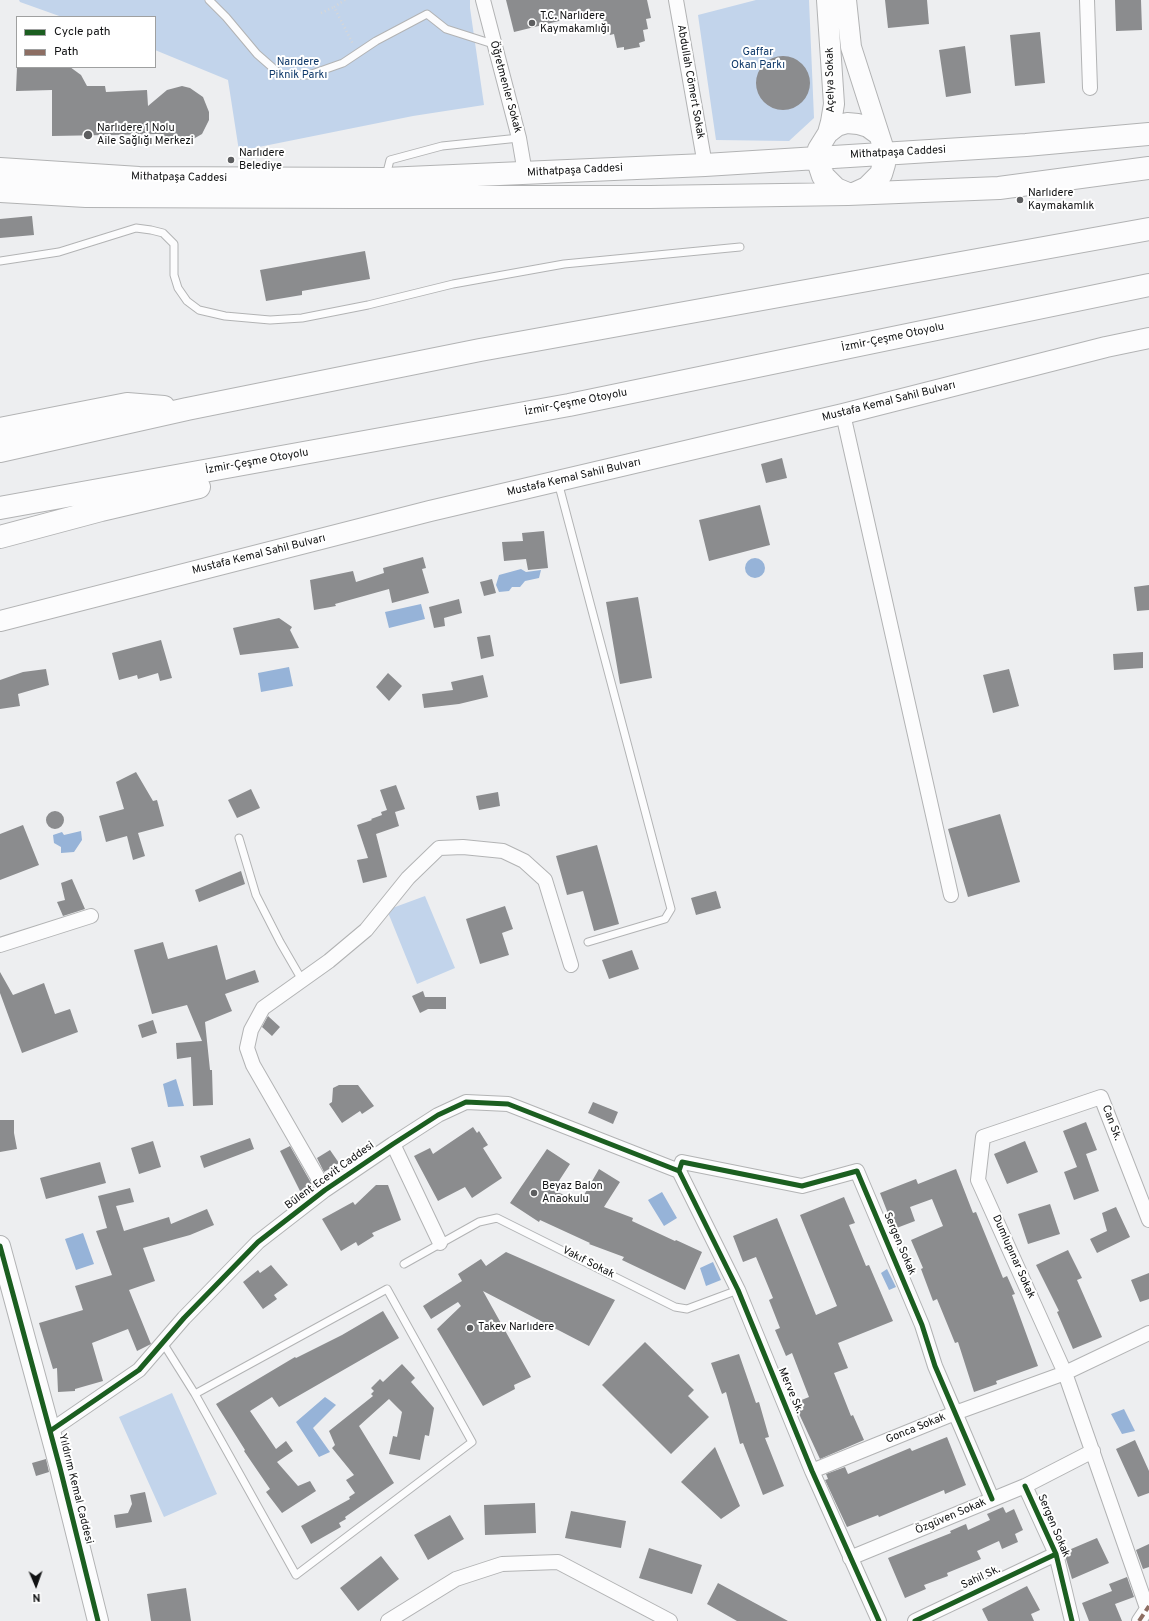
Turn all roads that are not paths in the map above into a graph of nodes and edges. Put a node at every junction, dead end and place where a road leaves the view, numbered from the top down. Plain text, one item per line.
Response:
1 (209, 0) edge
2 (483, 0) edge
3 (676, 0) edge
4 (827, 0) edge
5 (846, 0) edge
6 (1087, 0) edge
7 (493, 44) junction
8 (1090, 88) dead end
9 (828, 133) junction
10 (1149, 134) edge
11 (519, 138) junction
12 (882, 144) junction
13 (817, 158) junction
14 (704, 165) junction
15 (1149, 168) edge
16 (0, 169) edge
17 (525, 173) junction
18 (385, 179) junction
19 (0, 191) edge
20 (852, 193) junction
21 (1149, 229) edge
22 (740, 247) dead end
23 (0, 261) edge
24 (1149, 285) edge
25 (1149, 340) edge
26 (569, 405) junction
27 (188, 408) junction
28 (844, 414) junction
29 (0, 429) edge
30 (0, 451) edge
31 (558, 481) junction
32 (0, 508) edge
33 (0, 537) edge
34 (0, 621) edge
35 (239, 838) dead end
36 (951, 895) dead end
37 (91, 916) dead end
38 (588, 942) dead end
39 (0, 945) edge
40 (572, 964) dead end
41 (302, 980) junction
42 (983, 1138) joint
43 (392, 1144) junction
44 (679, 1171) junction
45 (325, 1190) junction
46 (1149, 1220) edge
47 (440, 1243) junction
48 (0, 1246) edge
49 (404, 1264) dead end
50 (738, 1290) junction
51 (1149, 1333) edge
52 (163, 1343) junction
53 (1065, 1372) junction
54 (195, 1394) junction
55 (955, 1413) junction
56 (50, 1431) junction
57 (1093, 1452) junction
58 (812, 1471) junction
59 (1025, 1486) junction
60 (992, 1500) junction
61 (1056, 1554) junction
62 (850, 1558) junction
63 (1148, 1607) edge
64 (98, 1621) edge
65 (388, 1621) edge
66 (670, 1621) edge
67 (878, 1621) edge
68 (915, 1621) edge
69 (1072, 1621) edge
70 (1139, 1621) edge

1 - 7 lane
2 - 7 street, Öğretmenler Sokak
3 - 14 street, Abdullah Cömert Sokak
4 - 9 main road, Açelya Sokak
5 - 12 main road, Açelya Sokak
6 - 8 street
7 - 11 street, Öğretmenler Sokak
9 - 12 main road
9 - 13 main road, Açelya Sokak
10 - 12 main road, Mithatpaşa Caddesi
11 - 17 street, Öğretmenler Sokak
11 - 18 lane
12 - 13 main road, Mithatpaşa Caddesi
12 - 20 main road
13 - 14 main road, Mithatpaşa Caddesi
13 - 20 main road
14 - 17 main road, Mithatpaşa Caddesi
15 - 20 main road, Mithatpaşa Caddesi
16 - 18 main road, Mithatpaşa Caddesi
17 - 18 main road, Mithatpaşa Caddesi
19 - 20 main road, Mithatpaşa Caddesi
21 - 27 main road
22 - 23 lane
24 - 26 main road, İzmir-Çeşme Otoyolu
25 - 28 main road, Mustafa Kemal Sahil Bulvarı
26 - 32 main road, İzmir-Çeşme Otoyolu
26 - 33 main road
27 - 29 main road
27 - 30 main road
28 - 31 main road, Mustafa Kemal Sahil Bulvarı
28 - 36 street
31 - 34 main road, Mustafa Kemal Sahil Bulvarı
31 - 38 lane
35 - 41 lane
37 - 39 street
40 - 41 street
41 - 45 street
42 - 46 street, Can Sk.
42 - 53 street, Dumlupınar Sokak
43 - 44 street, Bülent Ecevit Caddesi
43 - 45 street, Bülent Ecevit Caddesi
43 - 47 street
44 - 50 street, Merve Sk.
44 - 55 street, Sergen Sokak
45 - 52 street, Bülent Ecevit Caddesi
47 - 49 lane, Vakıf Sokak
47 - 50 lane, Vakıf Sokak
48 - 56 main road, Yıldırım Kemal Caddesi
50 - 58 street, Merve Sk.
51 - 53 street, Gonca Sokak
52 - 54 lane
52 - 56 street, Bülent Ecevit Caddesi
53 - 55 street, Gonca Sokak
53 - 57 street, Dumlupınar Sokak
54 - 54 lane
55 - 58 street, Gonca Sokak
55 - 60 street, Sergen Sokak
56 - 64 main road, Yıldırım Kemal Caddesi
57 - 59 street, Özgüven Sokak
57 - 63 street, Dumlupınar Sokak
58 - 62 street, Merve Sk.
59 - 60 street, Özgüven Sokak
59 - 61 street, Sergen Sokak
60 - 62 street, Özgüven Sokak
61 - 68 street, Sahil Sk.
61 - 69 street, Sergen Sokak
62 - 67 street, Merve Sk.
63 - 70 street
65 - 66 street

